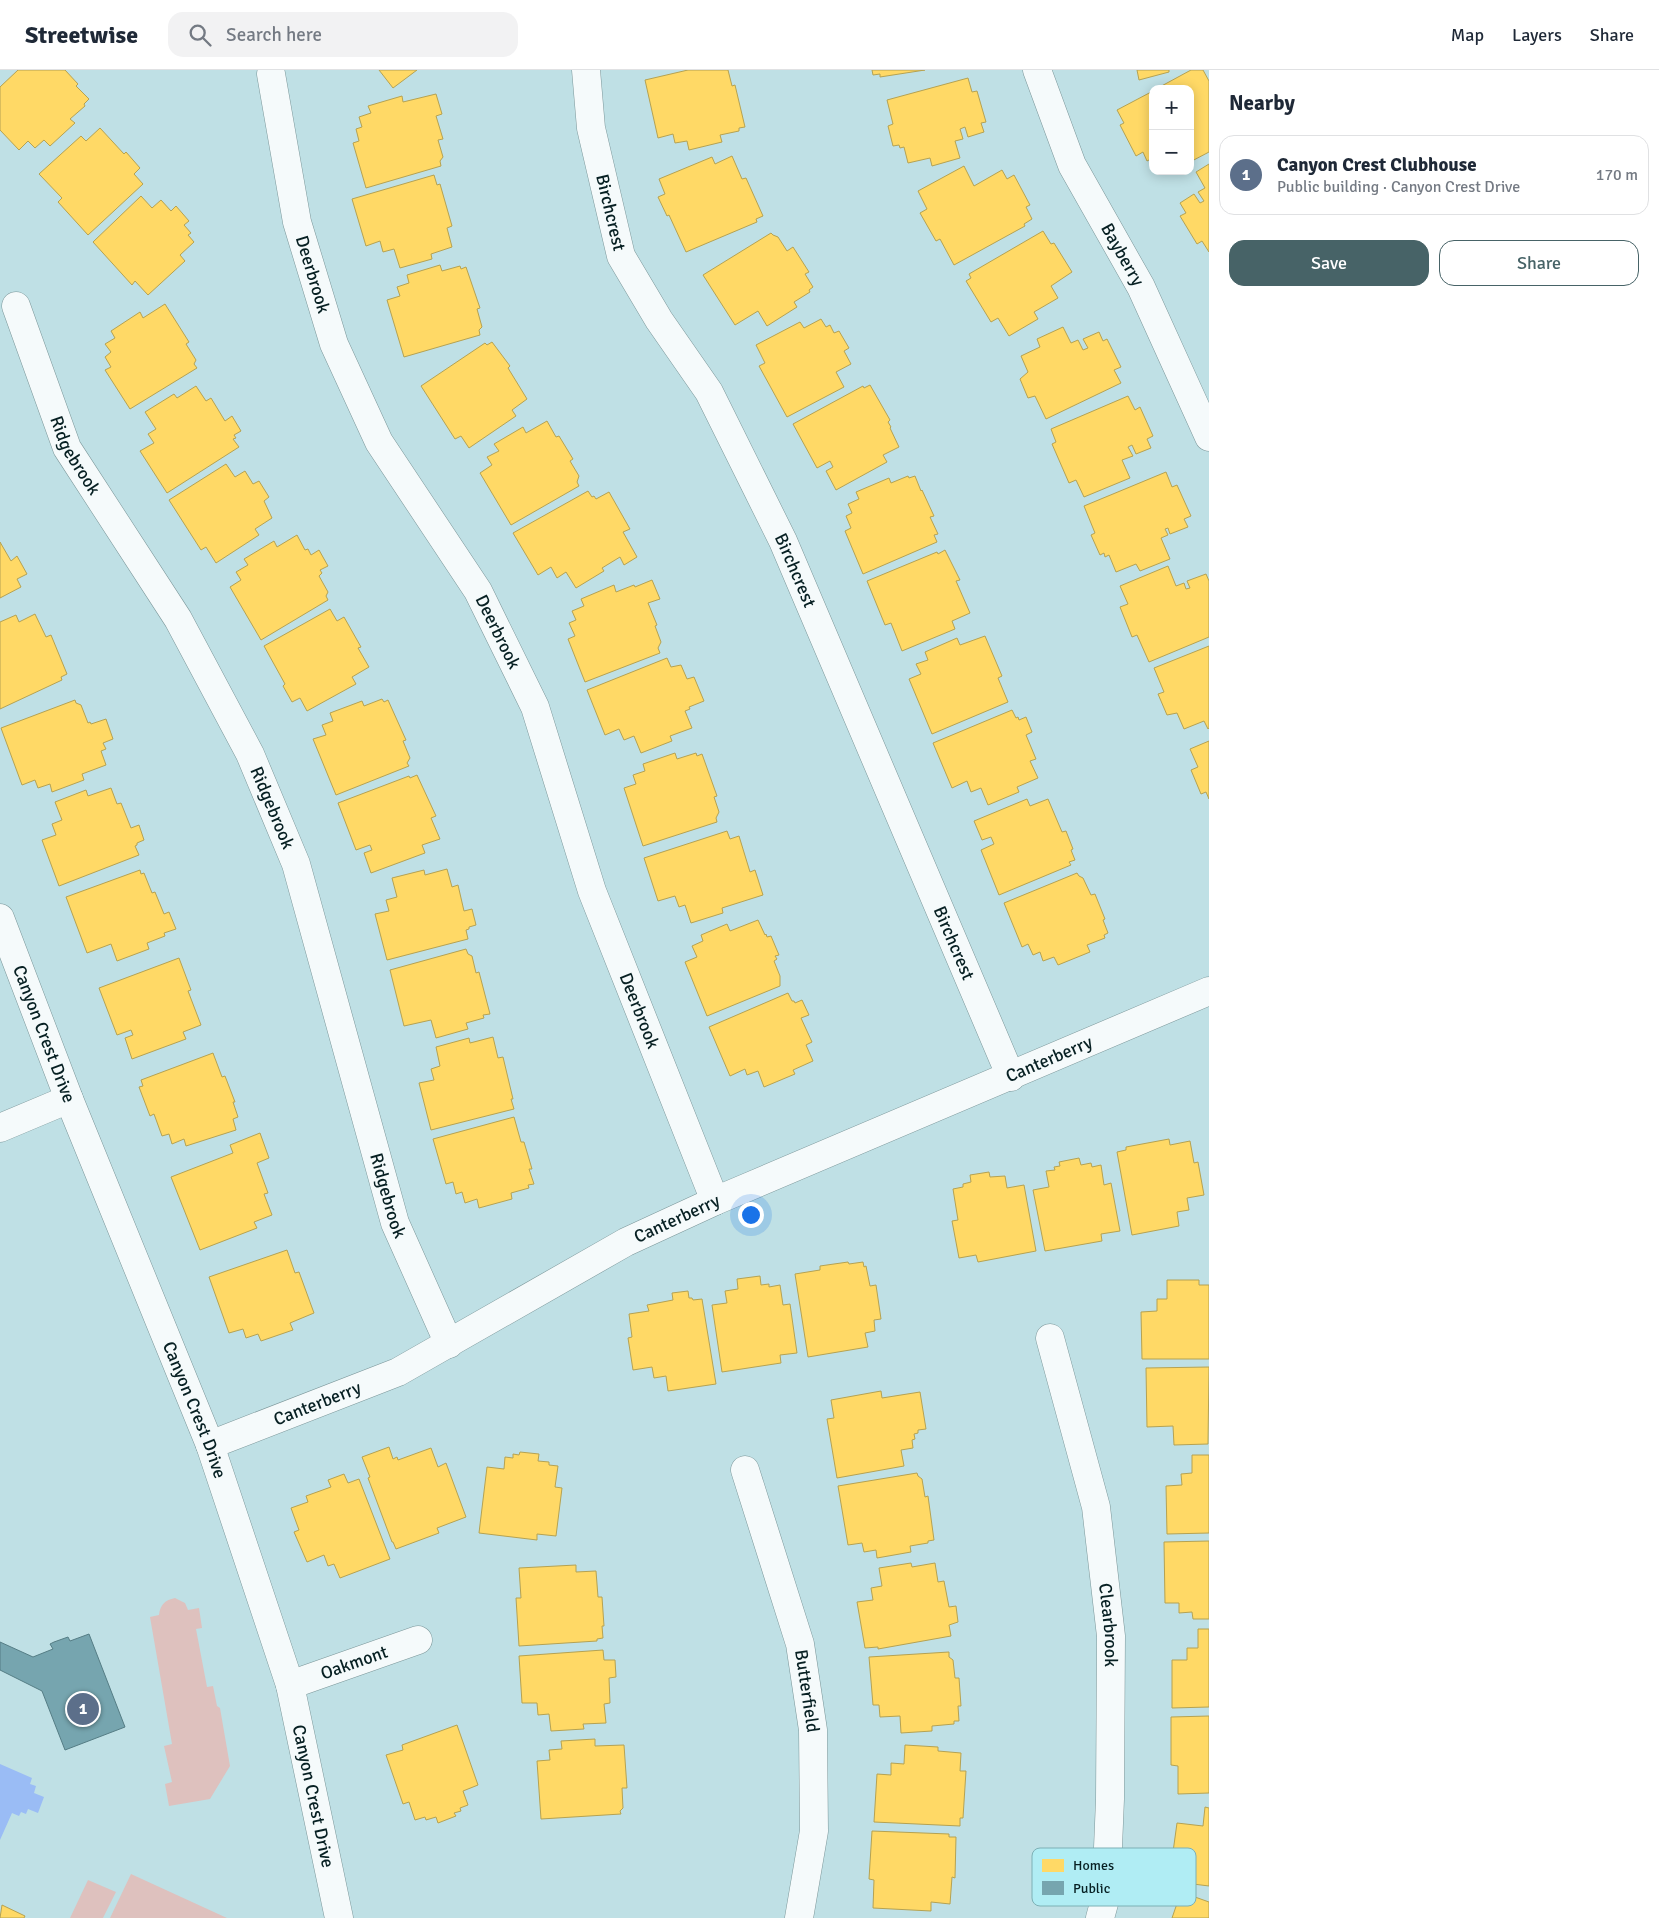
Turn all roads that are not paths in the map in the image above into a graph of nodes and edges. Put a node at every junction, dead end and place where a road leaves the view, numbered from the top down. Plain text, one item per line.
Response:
1 (586, 70) edge
2 (1037, 70) edge
3 (271, 74) dead end
4 (16, 306) dead end
5 (1209, 437) edge
6 (0, 918) edge
7 (1209, 991) edge
8 (1011, 1077) junction
9 (69, 1099) junction
10 (0, 1128) edge
11 (715, 1201) junction
12 (1050, 1338) dead end
13 (449, 1344) junction
14 (210, 1445) junction
15 (745, 1470) dead end
16 (418, 1640) dead end
17 (290, 1685) junction
18 (1108, 1848) edge
19 (339, 1918) edge
20 (799, 1918) edge

1 - 8 street, Birchcrest
2 - 5 street, Bayberry
3 - 11 street, Deerbrook
4 - 13 street, Ridgebrook
6 - 9 street, Canyon Crest Drive
7 - 8 street, Canterberry
8 - 11 street, Canterberry
9 - 10 street
9 - 14 street, Canyon Crest Drive
11 - 13 street, Canterberry
12 - 18 street, Clearbrook
13 - 14 street, Canterberry
14 - 17 street, Canyon Crest Drive
15 - 20 street, Butterfield
16 - 17 street, Oakmont
17 - 19 street, Canyon Crest Drive

